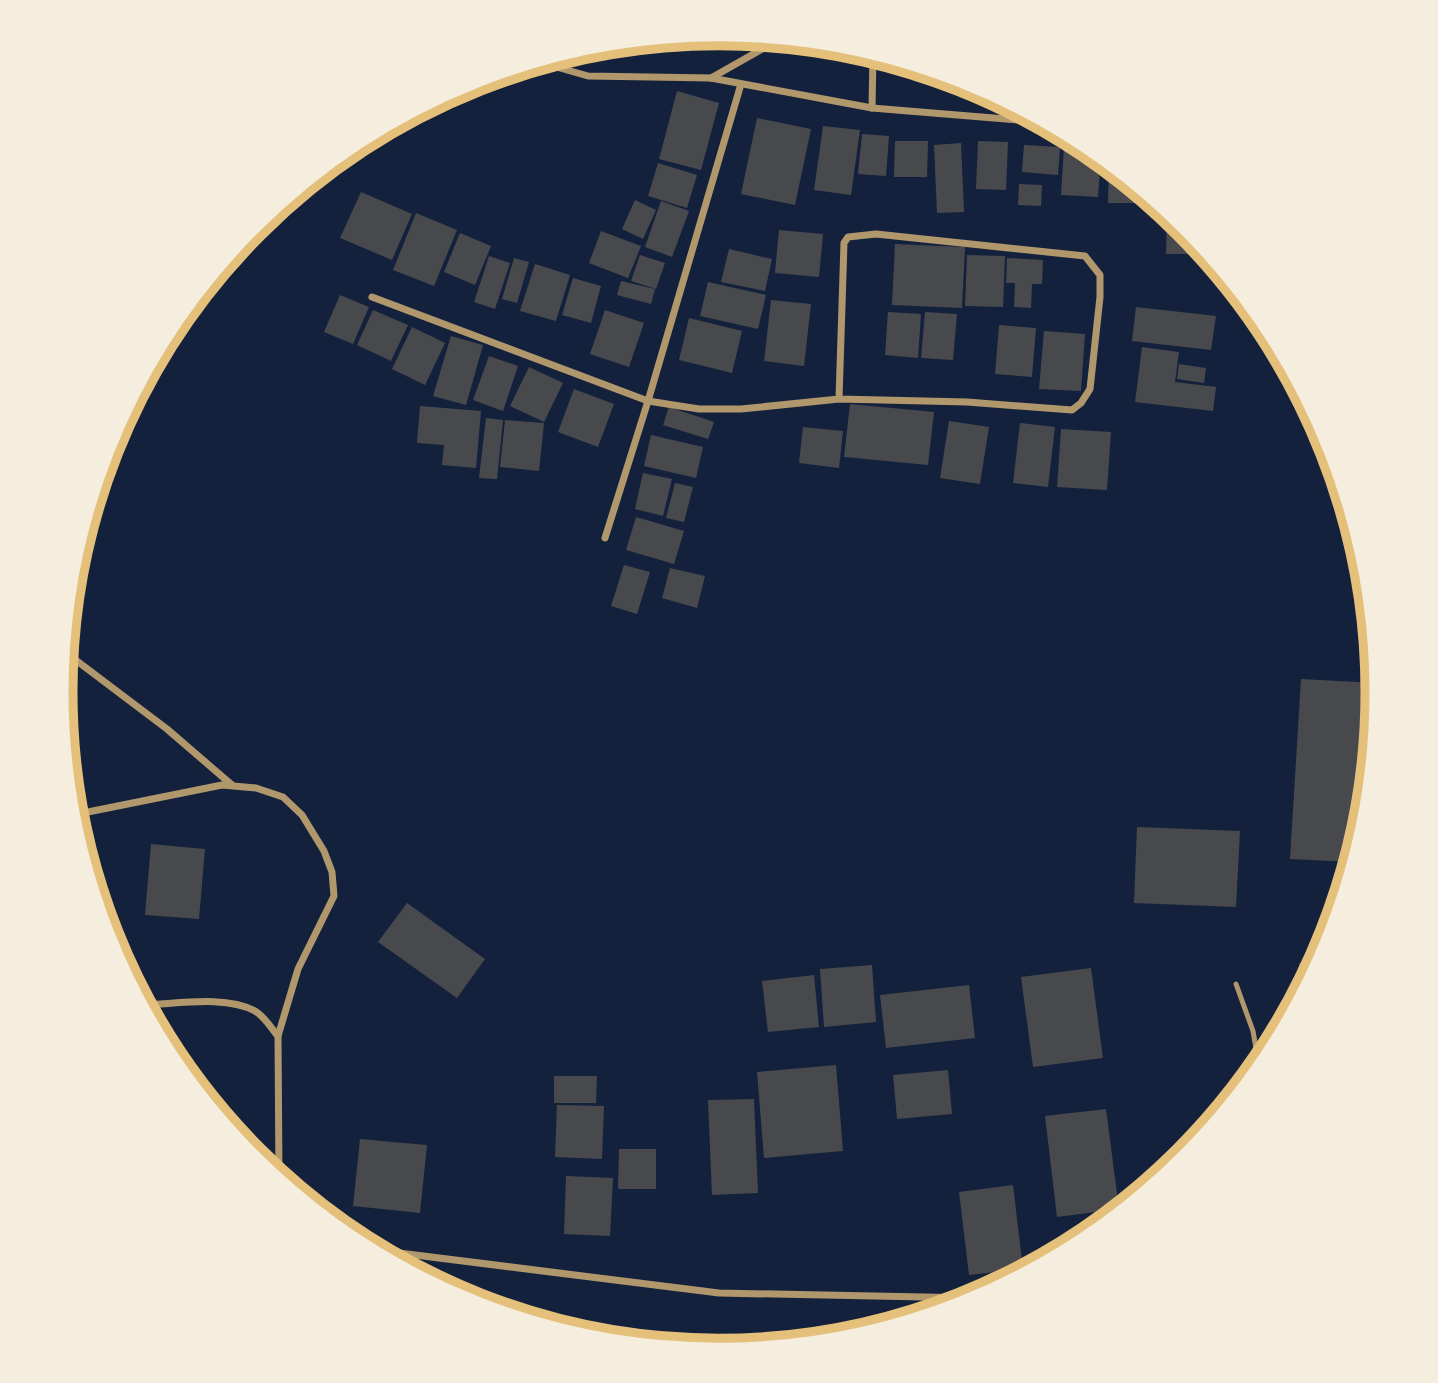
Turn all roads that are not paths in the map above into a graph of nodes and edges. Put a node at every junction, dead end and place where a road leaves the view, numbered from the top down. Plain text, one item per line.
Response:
1 (765, 47) edge
2 (873, 65) edge
3 (556, 67) edge
4 (711, 78) junction
5 (741, 84) junction
6 (872, 108) junction
7 (1020, 120) edge
8 (372, 297) dead end
9 (839, 399) junction
10 (648, 401) junction
11 (605, 538) dead end
12 (74, 659) edge
13 (232, 785) junction
14 (84, 813) edge
15 (1236, 984) dead end
16 (155, 1005) edge
17 (278, 1036) junction
18 (1256, 1050) edge
19 (279, 1164) edge
20 (400, 1253) edge
21 (942, 1297) edge

1 - 4 street
2 - 6 street
3 - 4 street
4 - 5 street
5 - 6 street
5 - 10 street
6 - 7 street
8 - 10 street
9 - 9 street
9 - 10 street
10 - 11 street
12 - 13 street
13 - 14 street
13 - 17 street
15 - 18 lane
16 - 17 street
17 - 19 street
20 - 21 street

